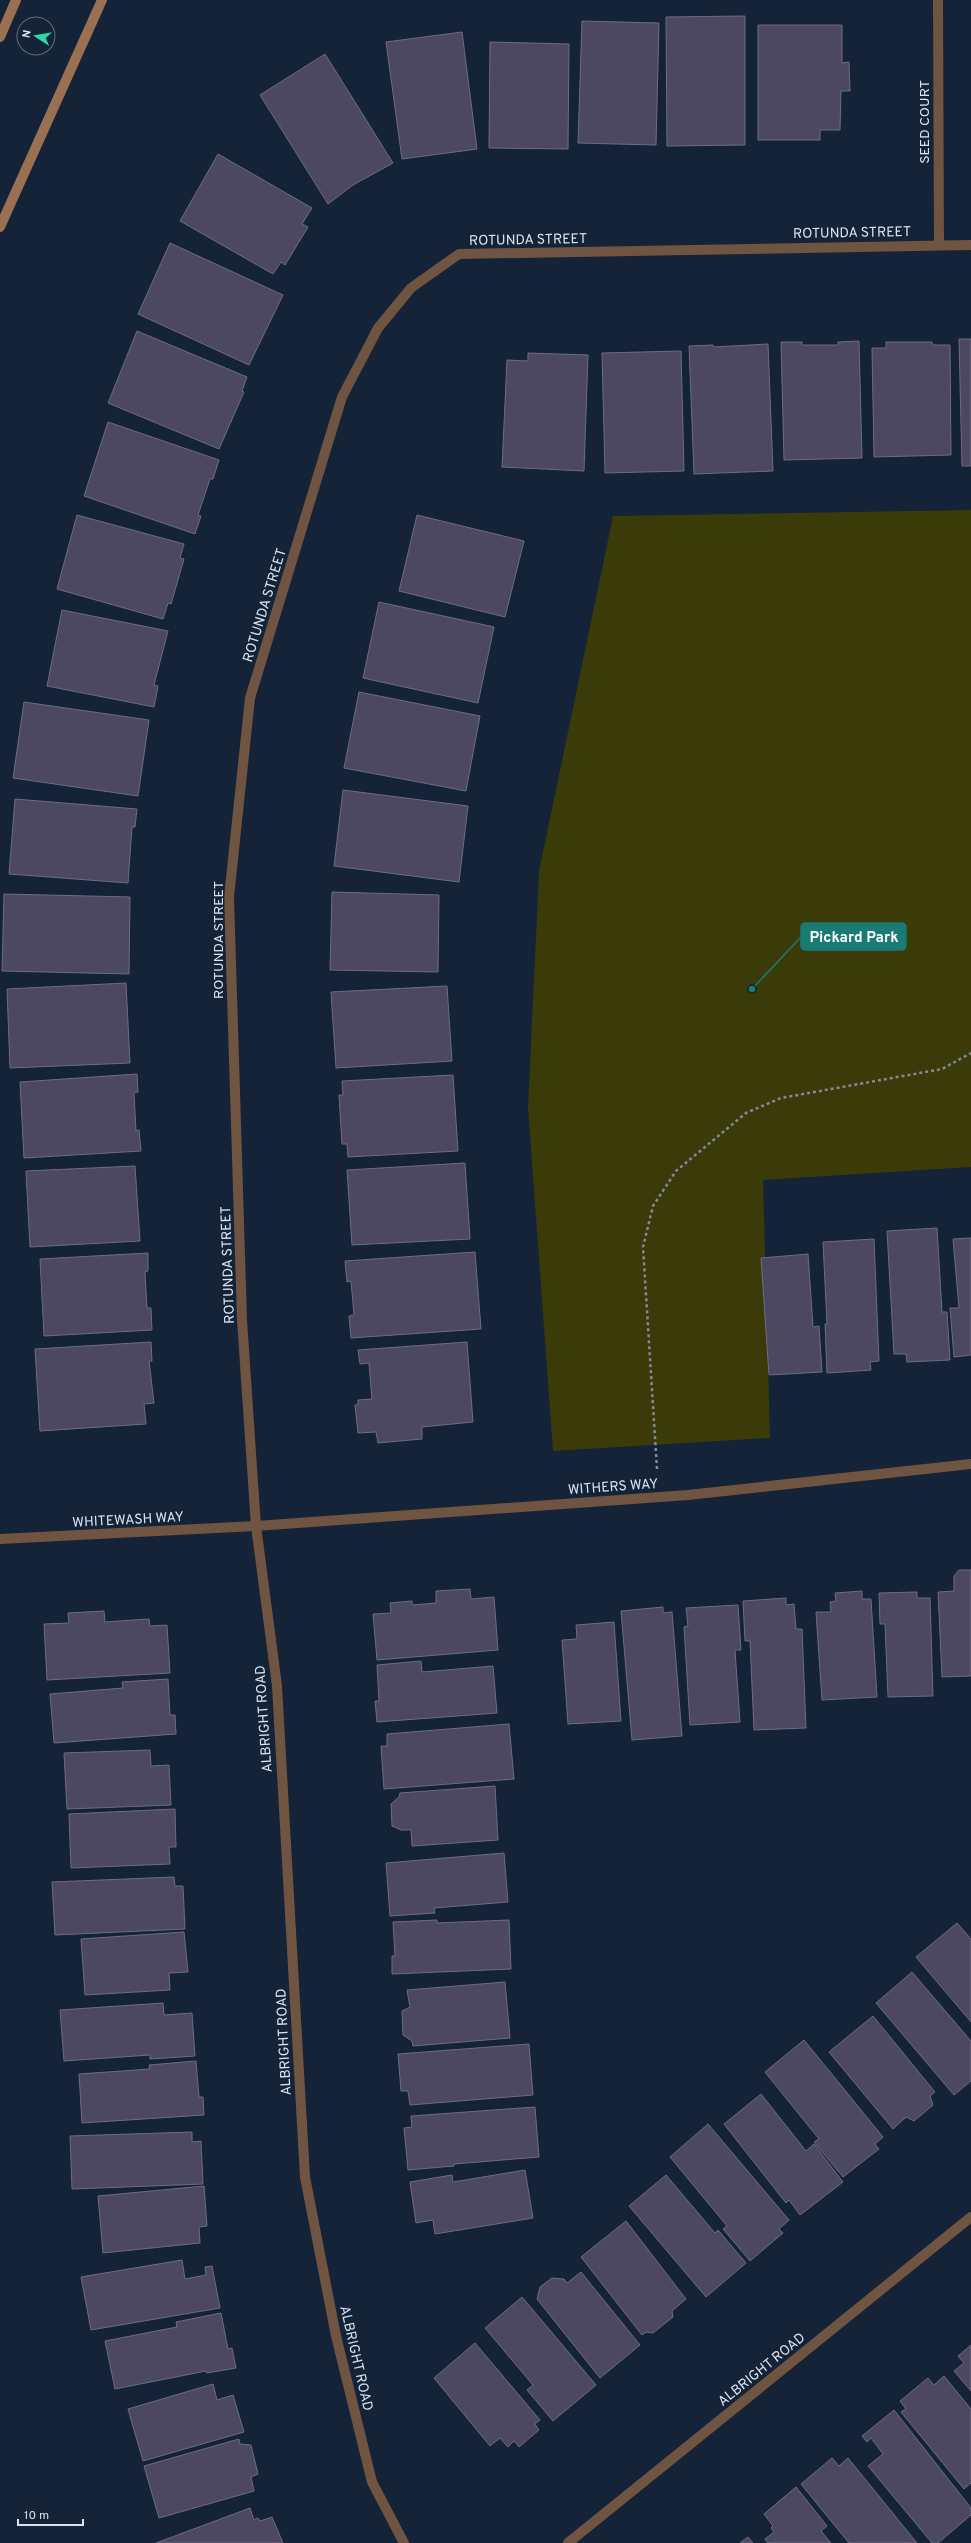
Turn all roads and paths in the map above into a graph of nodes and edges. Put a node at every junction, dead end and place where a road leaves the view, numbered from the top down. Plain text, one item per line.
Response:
1 (16, 0) edge
2 (102, 0) edge
3 (938, 0) edge
4 (0, 37) edge
5 (0, 227) edge
6 (939, 244) junction
7 (971, 244) edge
8 (971, 1053) edge
9 (971, 1464) edge
10 (659, 1497) junction
11 (256, 1526) junction
12 (0, 1539) edge
13 (971, 2217) edge
14 (404, 2543) edge
15 (568, 2543) edge

1 - 4 main road
2 - 5 main road
3 - 6 street, SEED COURT
6 - 7 street, ROTUNDA STREET
6 - 11 street, ROTUNDA STREET
8 - 10 path
9 - 10 street, WITHERS WAY
10 - 11 street, WITHERS WAY
11 - 12 street, WHITEWASH WAY
11 - 14 street, ALBRIGHT ROAD
13 - 15 street, ALBRIGHT ROAD

